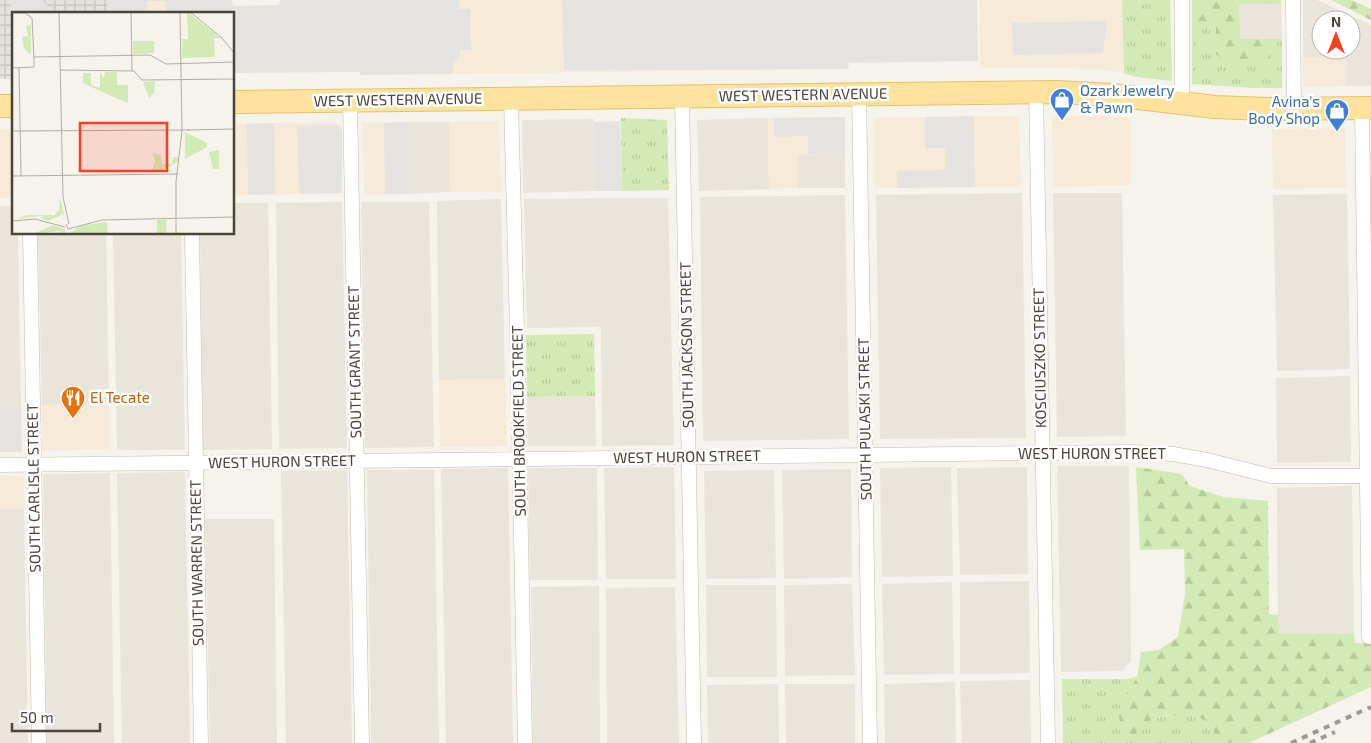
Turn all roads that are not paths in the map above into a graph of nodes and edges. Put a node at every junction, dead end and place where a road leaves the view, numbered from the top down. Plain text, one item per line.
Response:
1 (1182, 0) edge
2 (1293, 0) edge
3 (1036, 93) junction
4 (859, 94) junction
5 (682, 97) junction
6 (511, 99) junction
7 (350, 100) junction
8 (235, 102) edge
9 (1182, 104) junction
10 (1294, 108) junction
11 (1367, 108) edge
12 (30, 235) edge
13 (192, 235) edge
14 (1042, 453) junction
15 (866, 455) junction
16 (689, 457) junction
17 (520, 459) junction
18 (357, 461) junction
19 (196, 463) junction
20 (34, 464) junction
21 (0, 465) edge
22 (1369, 476) edge
23 (1369, 636) dead end
24 (39, 743) edge
25 (201, 743) edge
26 (362, 743) edge
27 (525, 743) edge
28 (694, 743) edge
29 (870, 743) edge
30 (1048, 743) edge

1 - 9 street
2 - 10 street
3 - 4 main road, WEST WESTERN AVENUE
3 - 9 main road, WEST WESTERN AVENUE
3 - 14 street, KOSCIUSZKO STREET
4 - 5 main road, WEST WESTERN AVENUE
4 - 15 street, SOUTH PULASKI STREET
5 - 6 main road, WEST WESTERN AVENUE
5 - 16 street, SOUTH JACKSON STREET
6 - 7 main road, WEST WESTERN AVENUE
6 - 17 street, SOUTH BROOKFIELD STREET
7 - 8 main road, WEST WESTERN AVENUE
7 - 18 street, SOUTH GRANT STREET
9 - 10 main road, WEST WESTERN AVENUE
10 - 11 main road, WEST WESTERN AVENUE
11 - 22 street
12 - 20 street, SOUTH CARLISLE STREET
13 - 19 street, SOUTH WARREN STREET
14 - 15 street, WEST HURON STREET
14 - 22 street, WEST HURON STREET
14 - 30 street, KOSCIUSZKO STREET
15 - 16 street, WEST HURON STREET
15 - 29 street, SOUTH PULASKI STREET
16 - 17 street, WEST HURON STREET
16 - 28 street, SOUTH JACKSON STREET
17 - 18 street, WEST HURON STREET
17 - 27 street, SOUTH BROOKFIELD STREET
18 - 19 street, WEST HURON STREET
18 - 26 street, SOUTH GRANT STREET
19 - 20 street, WEST HURON STREET
19 - 25 street, SOUTH WARREN STREET
20 - 21 street, WEST HURON STREET
20 - 24 street, SOUTH CARLISLE STREET
22 - 23 street

